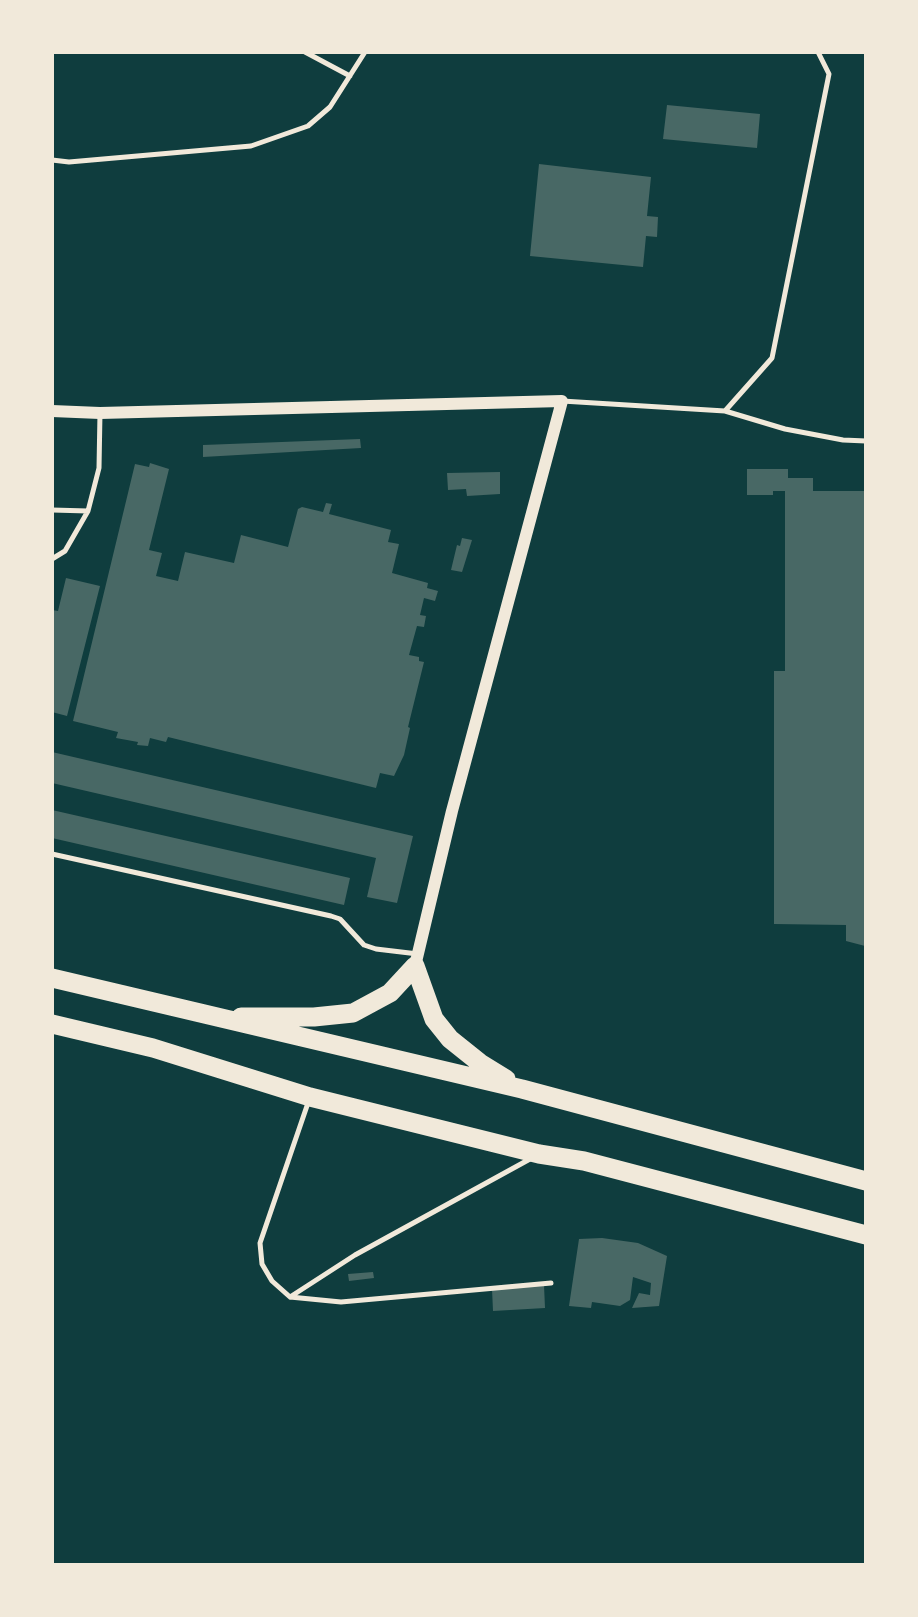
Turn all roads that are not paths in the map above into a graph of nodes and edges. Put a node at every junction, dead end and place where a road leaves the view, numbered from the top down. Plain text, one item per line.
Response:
1 (305, 52) edge
2 (365, 52) edge
3 (818, 52) edge
4 (350, 76) junction
5 (52, 160) edge
6 (562, 401) junction
7 (52, 411) edge
8 (725, 411) junction
9 (100, 413) junction
10 (866, 441) edge
11 (52, 509) edge
12 (88, 510) junction
13 (52, 559) edge
14 (52, 853) edge
15 (416, 960) junction
16 (52, 978) edge
17 (219, 1018) junction
18 (52, 1024) edge
19 (522, 1089) junction
20 (310, 1097) junction
21 (539, 1154) junction
22 (866, 1181) edge
23 (866, 1235) edge
24 (551, 1283) dead end
25 (290, 1297) junction

1 - 4 lane
2 - 4 lane
3 - 8 lane
4 - 5 lane
6 - 8 lane
6 - 9 street
6 - 15 street
7 - 9 street
8 - 10 lane
9 - 12 lane
11 - 12 lane
12 - 13 lane
14 - 15 lane
15 - 17 highway
15 - 19 highway
16 - 17 highway
17 - 19 highway
18 - 20 highway
19 - 22 highway
20 - 21 highway
20 - 25 lane
21 - 23 highway
21 - 25 lane
24 - 25 lane

